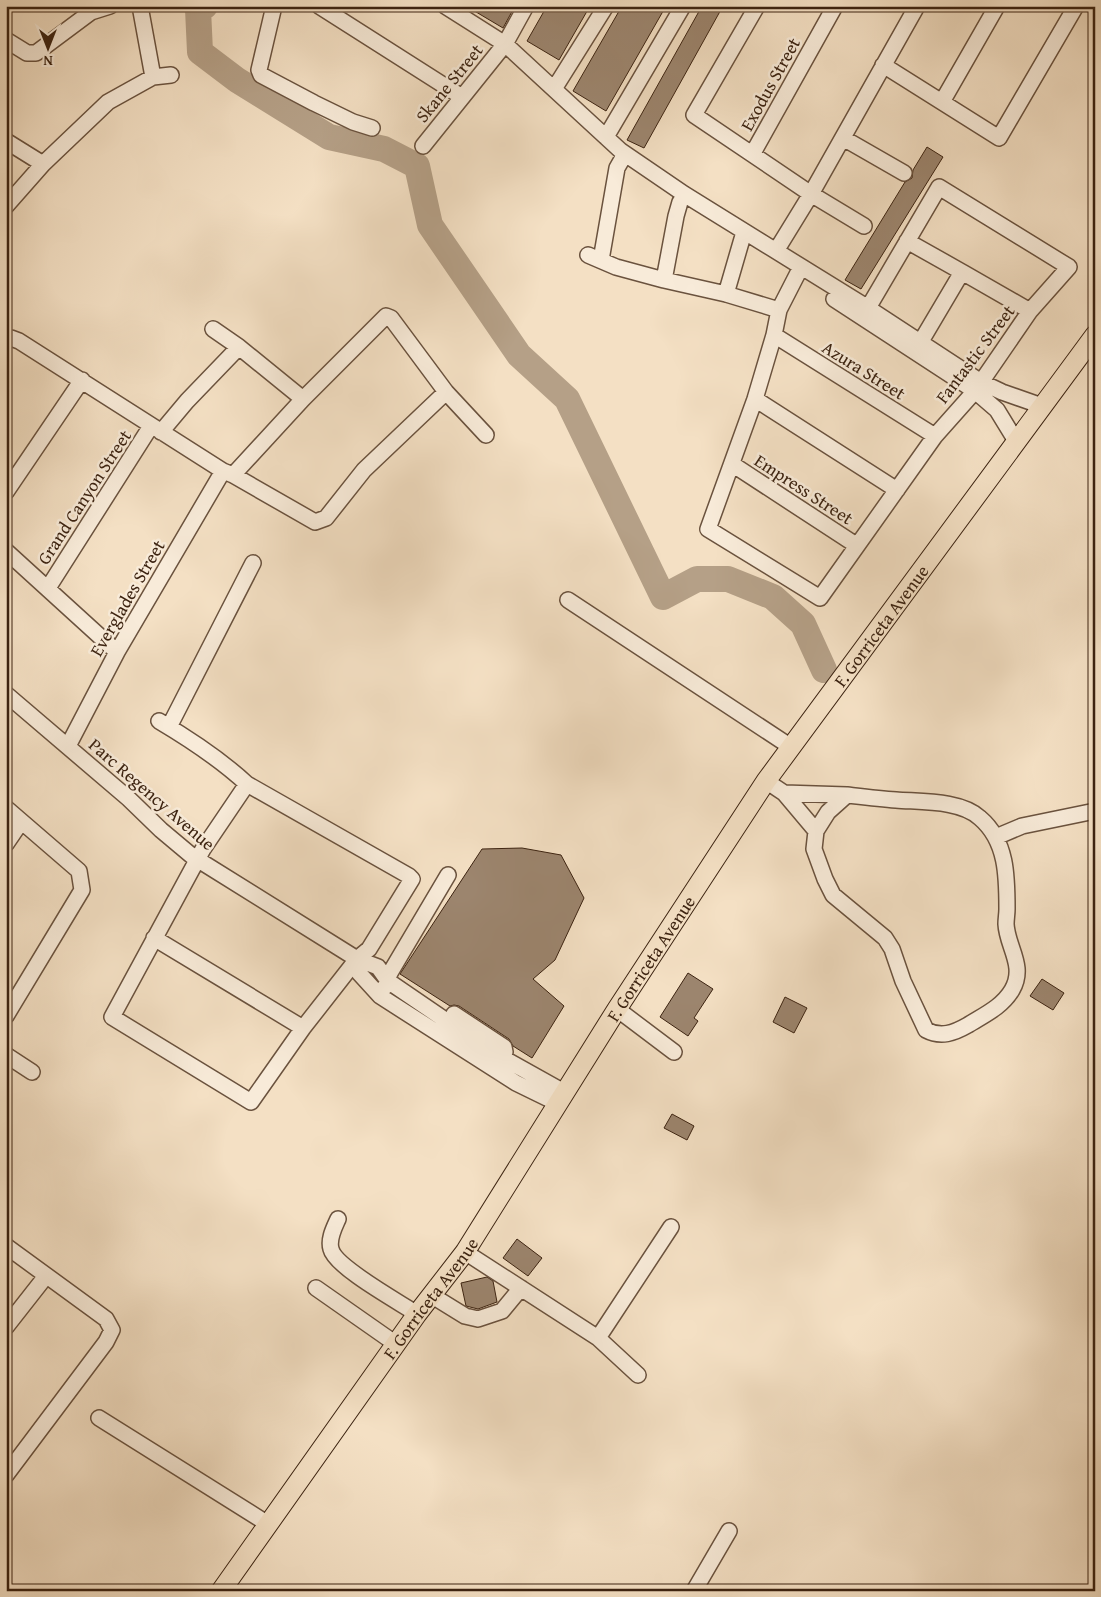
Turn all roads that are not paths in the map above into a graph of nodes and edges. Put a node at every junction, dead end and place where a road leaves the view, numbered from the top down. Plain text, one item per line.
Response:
1 (110, 6) edge
2 (140, 6) edge
3 (274, 6) edge
4 (319, 6) edge
5 (526, 6) edge
6 (606, 6) edge
7 (683, 6) edge
8 (757, 6) edge
9 (835, 6) edge
10 (917, 6) edge
11 (997, 6) edge
12 (1076, 6) edge
13 (448, 7) edge
14 (6, 40) edge
15 (505, 44) junction
16 (883, 65) junction
17 (171, 75) dead end
18 (153, 77) junction
19 (554, 89) junction
20 (462, 97) junction
21 (942, 102) junction
22 (372, 128) dead end
23 (606, 137) junction
24 (843, 138) junction
25 (6, 141) edge
26 (423, 146) dead end
27 (752, 153) junction
28 (623, 154) junction
29 (43, 164) junction
30 (904, 174) dead end
31 (811, 194) junction
32 (680, 202) junction
33 (6, 206) edge
34 (864, 226) dead end
35 (743, 236) junction
36 (907, 241) junction
37 (776, 251) junction
38 (799, 271) junction
39 (962, 272) junction
40 (664, 280) junction
41 (726, 294) junction
42 (868, 308) junction
43 (779, 310) junction
44 (1030, 311) junction
45 (213, 329) dead end
46 (774, 335) junction
47 (1095, 335) edge
48 (6, 340) edge
49 (920, 343) junction
50 (238, 347) junction
51 (82, 380) junction
52 (978, 387) junction
53 (446, 392) junction
54 (304, 399) junction
55 (755, 399) junction
56 (1042, 406) junction
57 (156, 429) junction
58 (486, 435) dead end
59 (934, 436) junction
60 (1016, 441) junction
61 (732, 464) junction
62 (228, 473) junction
63 (897, 490) junction
64 (6, 492) edge
65 (856, 545) junction
66 (6, 551) edge
67 (253, 563) dead end
68 (48, 588) junction
69 (568, 600) dead end
70 (117, 652) junction
71 (7, 696) edge
72 (68, 746) junction
73 (791, 747) junction
74 (766, 781) junction
75 (247, 784) junction
76 (784, 793) junction
77 (848, 795) junction
78 (6, 808) edge
79 (1095, 811) edge
80 (21, 822) junction
81 (816, 831) junction
82 (996, 837) junction
83 (6, 844) edge
84 (198, 859) junction
85 (448, 875) dead end
86 (154, 938) junction
87 (358, 959) junction
88 (389, 977) junction
89 (380, 996) junction
90 (617, 1009) junction
91 (6, 1016) edge
92 (303, 1028) junction
93 (674, 1052) dead end
94 (6, 1056) edge
95 (499, 1064) junction
96 (32, 1072) dead end
97 (561, 1097) junction
98 (338, 1219) dead end
99 (671, 1227) dead end
100 (6, 1246) edge
101 (465, 1252) junction
102 (46, 1276) junction
103 (316, 1288) dead end
104 (521, 1288) junction
105 (431, 1295) junction
106 (417, 1314) junction
107 (6, 1327) edge
108 (598, 1338) junction
109 (396, 1344) junction
110 (638, 1375) dead end
111 (99, 1418) dead end
112 (6, 1475) edge
113 (268, 1524) junction
114 (729, 1531) dead end
115 (221, 1591) edge
116 (694, 1591) edge

1 - 14 street
2 - 18 street
3 - 22 street
4 - 20 street
5 - 15 street, Skane Street
6 - 19 street
7 - 23 street
8 - 27 street
9 - 27 street, Exodus Street
10 - 16 street
11 - 21 street
12 - 21 street
13 - 15 street
15 - 19 street
15 - 20 street, Skane Street
16 - 21 street
16 - 24 street
17 - 18 street
18 - 29 street
19 - 23 street
20 - 26 street, Skane Street
23 - 28 street
24 - 30 street
24 - 31 street
25 - 29 street
27 - 31 street
28 - 32 street
28 - 35 street
28 - 40 street
29 - 33 street
31 - 34 street
31 - 37 street
32 - 35 street
32 - 40 street
35 - 37 street
35 - 38 street
35 - 41 street
36 - 39 street
36 - 42 street, Fantastic Street
36 - 44 street, Fantastic Street
37 - 38 street
38 - 42 street
38 - 43 street
38 - 52 street
39 - 44 street
39 - 49 street
40 - 41 street
41 - 43 street
42 - 49 street
43 - 46 street
44 - 52 street, Fantastic Street
45 - 50 street
46 - 55 street
46 - 59 street, Azura Street
47 - 56 main road, F. Gorriceta Avenue
48 - 51 street
49 - 52 street
50 - 54 street
50 - 57 street, Grand Canyon Street
51 - 57 street
51 - 64 street
52 - 56 street
52 - 59 street, Fantastic Street
52 - 60 street
53 - 54 street, Everglades Street
53 - 58 street
53 - 62 street
54 - 62 street, Everglades Street
55 - 61 street
55 - 63 street
56 - 60 main road, F. Gorriceta Avenue
57 - 62 street
57 - 68 street, Grand Canyon Street
59 - 63 street, Fantastic Street
60 - 73 main road, F. Gorriceta Avenue
61 - 65 street, Empress Street
61 - 65 street, Fantastic Street
62 - 70 street, Everglades Street
63 - 65 street, Fantastic Street
66 - 68 street
67 - 75 street
68 - 70 street
69 - 73 street
70 - 72 street, Everglades Street
71 - 72 street, Parc Regency Avenue
72 - 84 street, Parc Regency Avenue
73 - 74 main road, F. Gorriceta Avenue
74 - 76 street
74 - 90 main road, F. Gorriceta Avenue
75 - 84 street
75 - 87 street
76 - 77 street
76 - 81 street
77 - 81 street
77 - 82 street
78 - 80 street
79 - 82 street
80 - 83 street
80 - 91 street
81 - 82 street
84 - 86 street
84 - 87 street, Parc Regency Avenue
85 - 88 street
86 - 92 street
86 - 92 street
87 - 88 street, Parc Regency Avenue
87 - 89 street
87 - 92 street
88 - 89 street
88 - 95 street, Parc Regency Avenue
89 - 95 street
90 - 93 street
90 - 97 main road, F. Gorriceta Avenue
94 - 96 street
95 - 97 street
97 - 101 main road, F. Gorriceta Avenue
98 - 106 street
99 - 108 street
100 - 102 street
101 - 104 street
101 - 105 main road, F. Gorriceta Avenue
102 - 107 street
102 - 112 street
103 - 109 street
104 - 105 street
104 - 108 street
105 - 106 main road, F. Gorriceta Avenue
106 - 109 main road, F. Gorriceta Avenue
108 - 110 street
109 - 113 main road, F. Gorriceta Avenue
111 - 113 street
113 - 115 main road, F. Gorriceta Avenue
114 - 116 street

